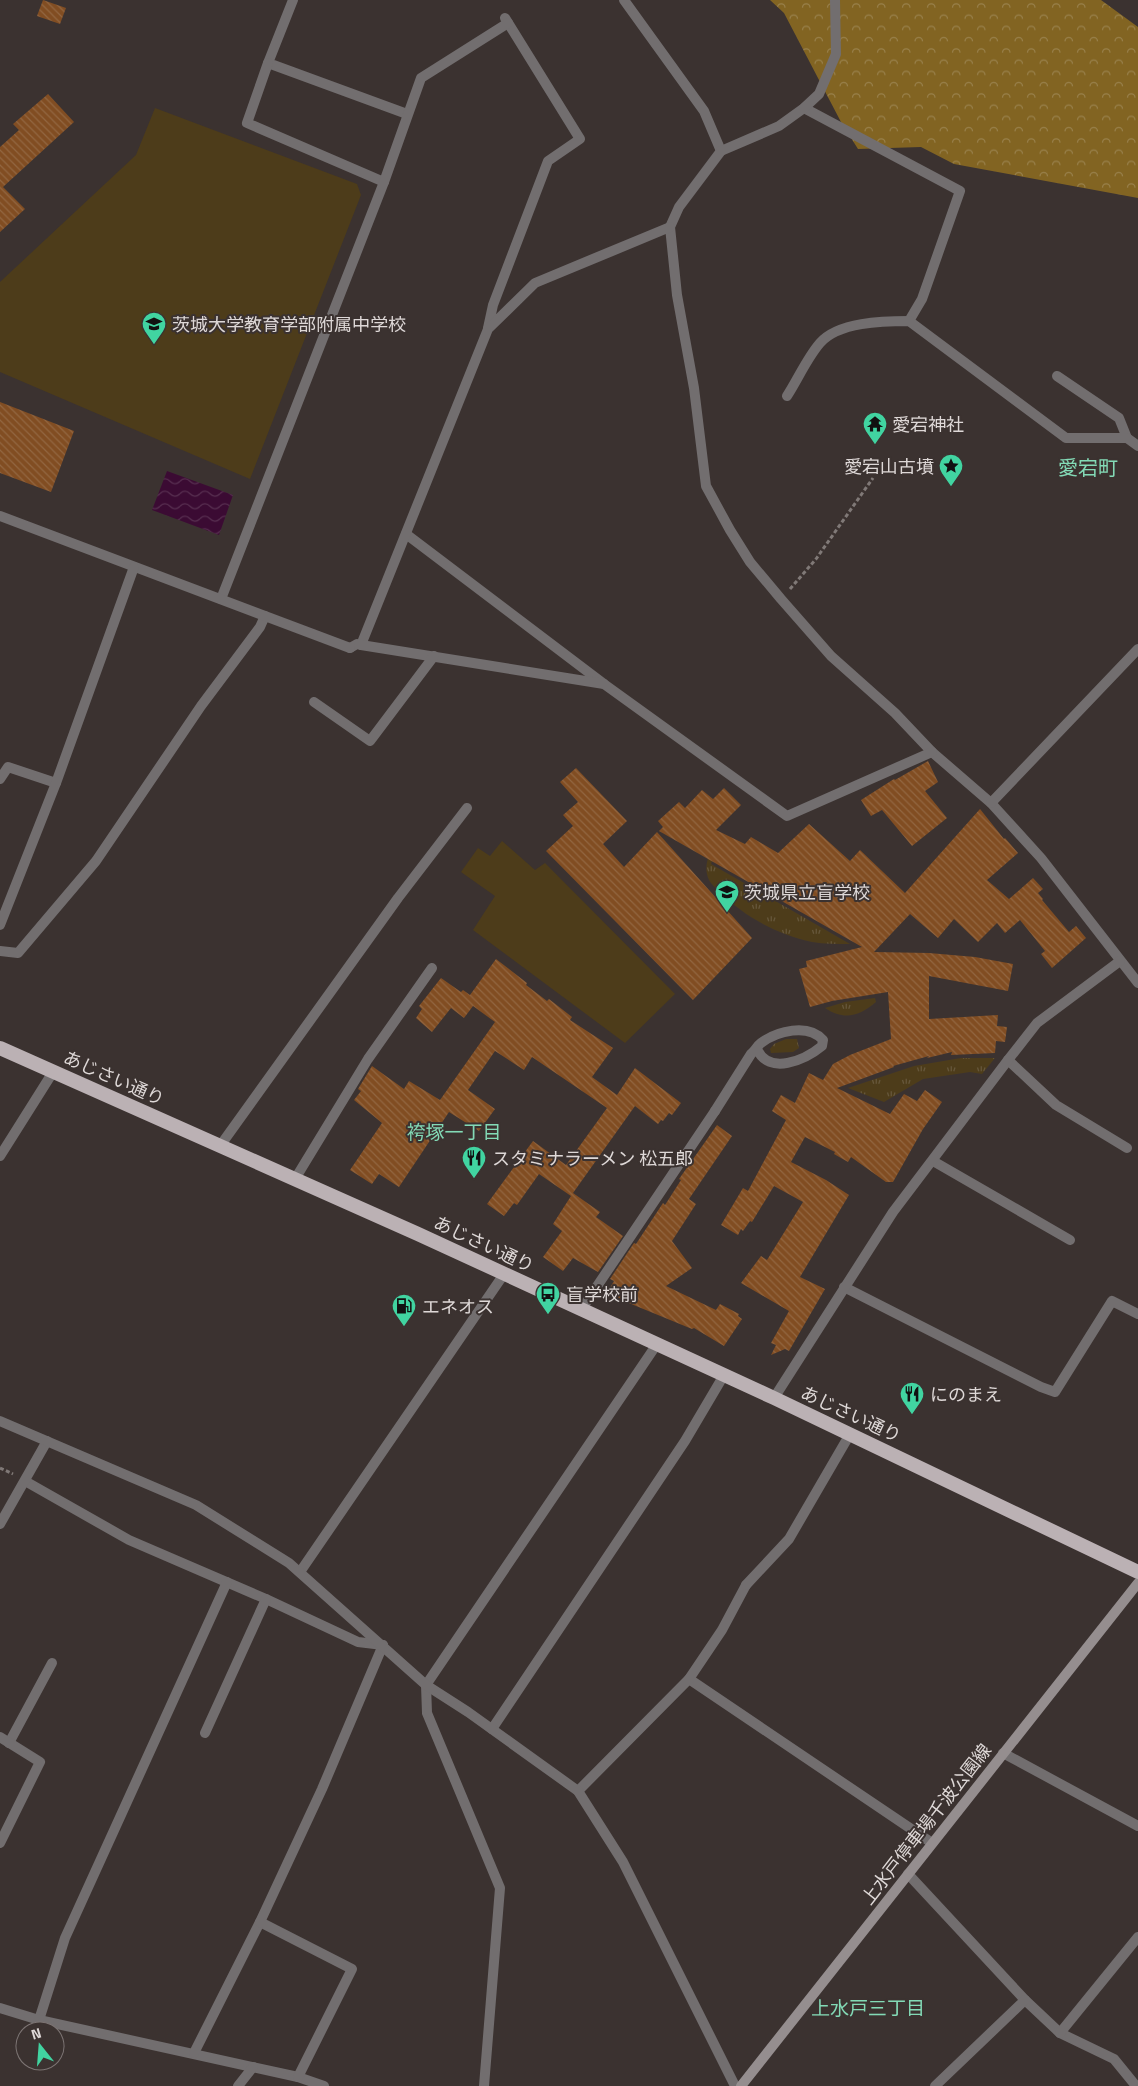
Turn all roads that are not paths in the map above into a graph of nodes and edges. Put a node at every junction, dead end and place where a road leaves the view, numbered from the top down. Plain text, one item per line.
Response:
1 (292, 0) edge
2 (624, 0) edge
3 (835, 0) edge
4 (268, 63) junction
5 (804, 108) junction
6 (407, 114) junction
7 (721, 152) junction
8 (384, 182) junction
9 (670, 227) junction
10 (909, 321) junction
11 (488, 329) junction
12 (1057, 376) dead end
13 (787, 396) dead end
14 (1126, 438) junction
15 (1138, 446) edge
16 (0, 516) edge
17 (406, 534) junction
18 (134, 567) junction
19 (220, 599) junction
20 (265, 616) junction
21 (361, 645) junction
22 (1138, 648) edge
23 (434, 656) junction
24 (604, 684) junction
25 (314, 702) dead end
26 (932, 752) junction
27 (0, 779) edge
28 (56, 783) junction
29 (991, 803) junction
30 (467, 808) dead end
31 (0, 925) edge
32 (0, 951) edge
33 (1120, 960) junction
34 (432, 968) dead end
35 (1138, 983) edge
36 (0, 1048) edge
37 (757, 1049) junction
38 (1008, 1060) junction
39 (53, 1072) junction
40 (220, 1146) junction
41 (1127, 1148) dead end
42 (0, 1156) edge
43 (933, 1161) junction
44 (295, 1179) junction
45 (1070, 1240) dead end
46 (504, 1274) junction
47 (844, 1288) junction
48 (581, 1310) junction
49 (1138, 1314) edge
50 (657, 1344) junction
51 (724, 1375) junction
52 (774, 1398) junction
53 (0, 1422) edge
54 (850, 1434) junction
55 (47, 1440) junction
56 (25, 1481) junction
57 (0, 1524) edge
58 (300, 1572) junction
59 (1138, 1572) edge
60 (226, 1582) junction
61 (1138, 1583) edge
62 (266, 1599) junction
63 (383, 1645) junction
64 (52, 1663) dead end
65 (689, 1679) junction
66 (426, 1685) junction
67 (492, 1729) junction
68 (205, 1733) dead end
69 (5, 1740) edge
70 (1003, 1753) junction
71 (578, 1791) junction
72 (1138, 1826) edge
73 (0, 1843) edge
74 (932, 1843) junction
75 (908, 1874) junction
76 (260, 1922) junction
77 (1138, 1937) edge
78 (1025, 2000) junction
79 (0, 2008) edge
80 (39, 2020) junction
81 (1060, 2032) junction
82 (194, 2053) junction
83 (253, 2067) junction
84 (298, 2077) junction
85 (238, 2086) edge
86 (324, 2086) edge
87 (484, 2086) edge
88 (734, 2086) edge
89 (740, 2086) edge
90 (935, 2086) edge
91 (1136, 2086) edge

1 - 4 street
2 - 7 street
3 - 5 street
4 - 6 street
4 - 8 street
5 - 7 street
5 - 10 street
6 - 8 street
6 - 11 street
7 - 9 street
8 - 19 street
9 - 11 street
9 - 26 street
10 - 13 street
10 - 14 street
11 - 17 street
12 - 14 street
14 - 15 street
16 - 18 street
17 - 21 street
17 - 24 street
18 - 19 street
18 - 28 street
19 - 20 street
20 - 21 street
20 - 32 street
21 - 23 street
22 - 29 street
23 - 24 street
23 - 25 street
24 - 26 street
26 - 29 street
27 - 28 street
28 - 31 street
29 - 33 street
30 - 40 street
33 - 35 street
33 - 38 street
34 - 44 street
36 - 39 highway, あじさい通り
37 - 37 street
37 - 48 street
38 - 41 street
38 - 43 street
39 - 40 highway, あじさい通り
39 - 42 street
40 - 44 highway, あじさい通り
43 - 45 street
43 - 47 street
44 - 46 highway, あじさい通り
46 - 48 highway, あじさい通り
46 - 58 street
47 - 49 street
47 - 52 street
48 - 50 highway, あじさい通り
50 - 51 highway, あじさい通り
50 - 66 street
51 - 52 highway, あじさい通り
51 - 67 street
52 - 54 highway, あじさい通り
53 - 55 street
54 - 59 highway, あじさい通り
54 - 65 street
55 - 56 street
55 - 58 street
56 - 57 street
56 - 60 street
58 - 63 street
60 - 62 street
60 - 80 street
61 - 70 main road, 上水戸停車場千波公園線
62 - 63 street
62 - 68 street
63 - 66 street
63 - 76 street
64 - 69 street
65 - 71 street
65 - 74 street
66 - 67 street
66 - 87 street
67 - 71 street
69 - 73 street
70 - 72 street
70 - 74 main road, 上水戸停車場千波公園線
71 - 88 street
74 - 75 main road, 上水戸停車場千波公園線
75 - 78 street
75 - 89 main road, 上水戸停車場千波公園線
76 - 82 street
76 - 84 street
77 - 81 street
78 - 81 street
78 - 90 street
79 - 80 street
80 - 82 street
81 - 91 street
82 - 83 street
83 - 84 street
83 - 85 street
84 - 86 street

